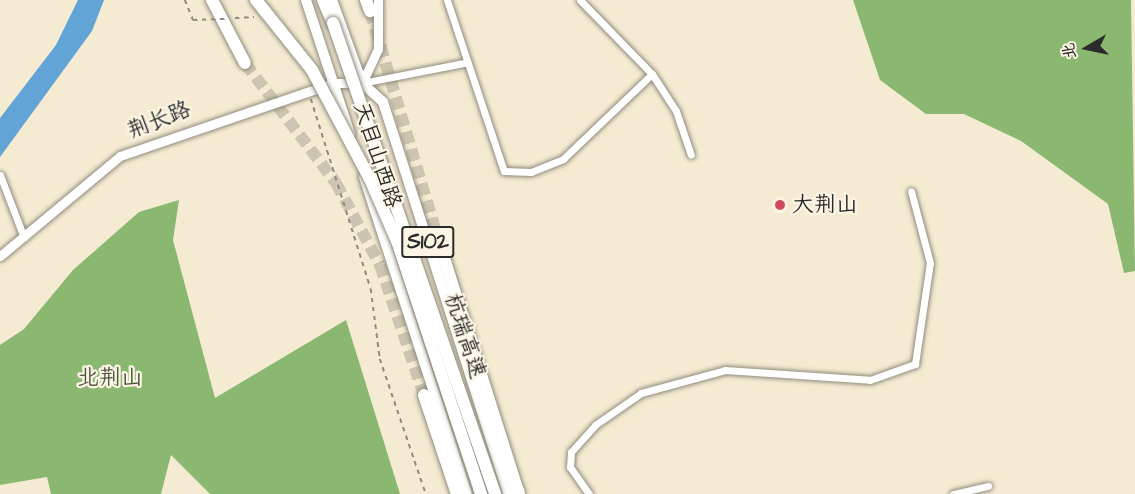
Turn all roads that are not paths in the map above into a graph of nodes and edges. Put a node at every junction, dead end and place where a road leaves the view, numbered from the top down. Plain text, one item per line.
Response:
1 (212, 0) edge
2 (256, 0) edge
3 (268, 0) edge
4 (306, 0) edge
5 (324, 0) edge
6 (332, 0) edge
7 (378, 0) edge
8 (447, 0) edge
9 (580, 0) edge
10 (291, 39) junction
11 (245, 63) tunnel mouth
12 (464, 63) junction
13 (652, 74) junction
14 (333, 83) junction
15 (362, 83) junction
16 (691, 155) dead end
17 (0, 175) edge
18 (912, 191) dead end
19 (24, 238) junction
20 (438, 239) tunnel mouth
21 (0, 256) edge
22 (424, 395) tunnel mouth
23 (988, 486) dead end
24 (516, 493) edge
25 (457, 494) edge
26 (467, 494) edge
27 (481, 494) edge
28 (495, 494) edge
29 (589, 494) edge
30 (953, 494) edge

1 - 11 highway
2 - 10 highway, bridge
3 - 10 highway
4 - 14 main road, 天目山西路 / S102
5 - 28 highway, 杭瑞高速, bridge
6 - 15 main road, 天目山西路 / S102
7 - 15 main road, 天目山西路
8 - 12 street
9 - 13 street
10 - 27 highway, 杭瑞高速, bridge
12 - 13 street
12 - 15 street
13 - 16 street
14 - 15 main road, 荆长路
14 - 19 main road, 荆长路
14 - 26 main road, 天目山西路 / S102
15 - 24 main road, 天目山西路 / S102
17 - 19 street
18 - 29 street
19 - 21 main road, 荆长路
20 - 24 highway
22 - 25 highway
23 - 30 street

